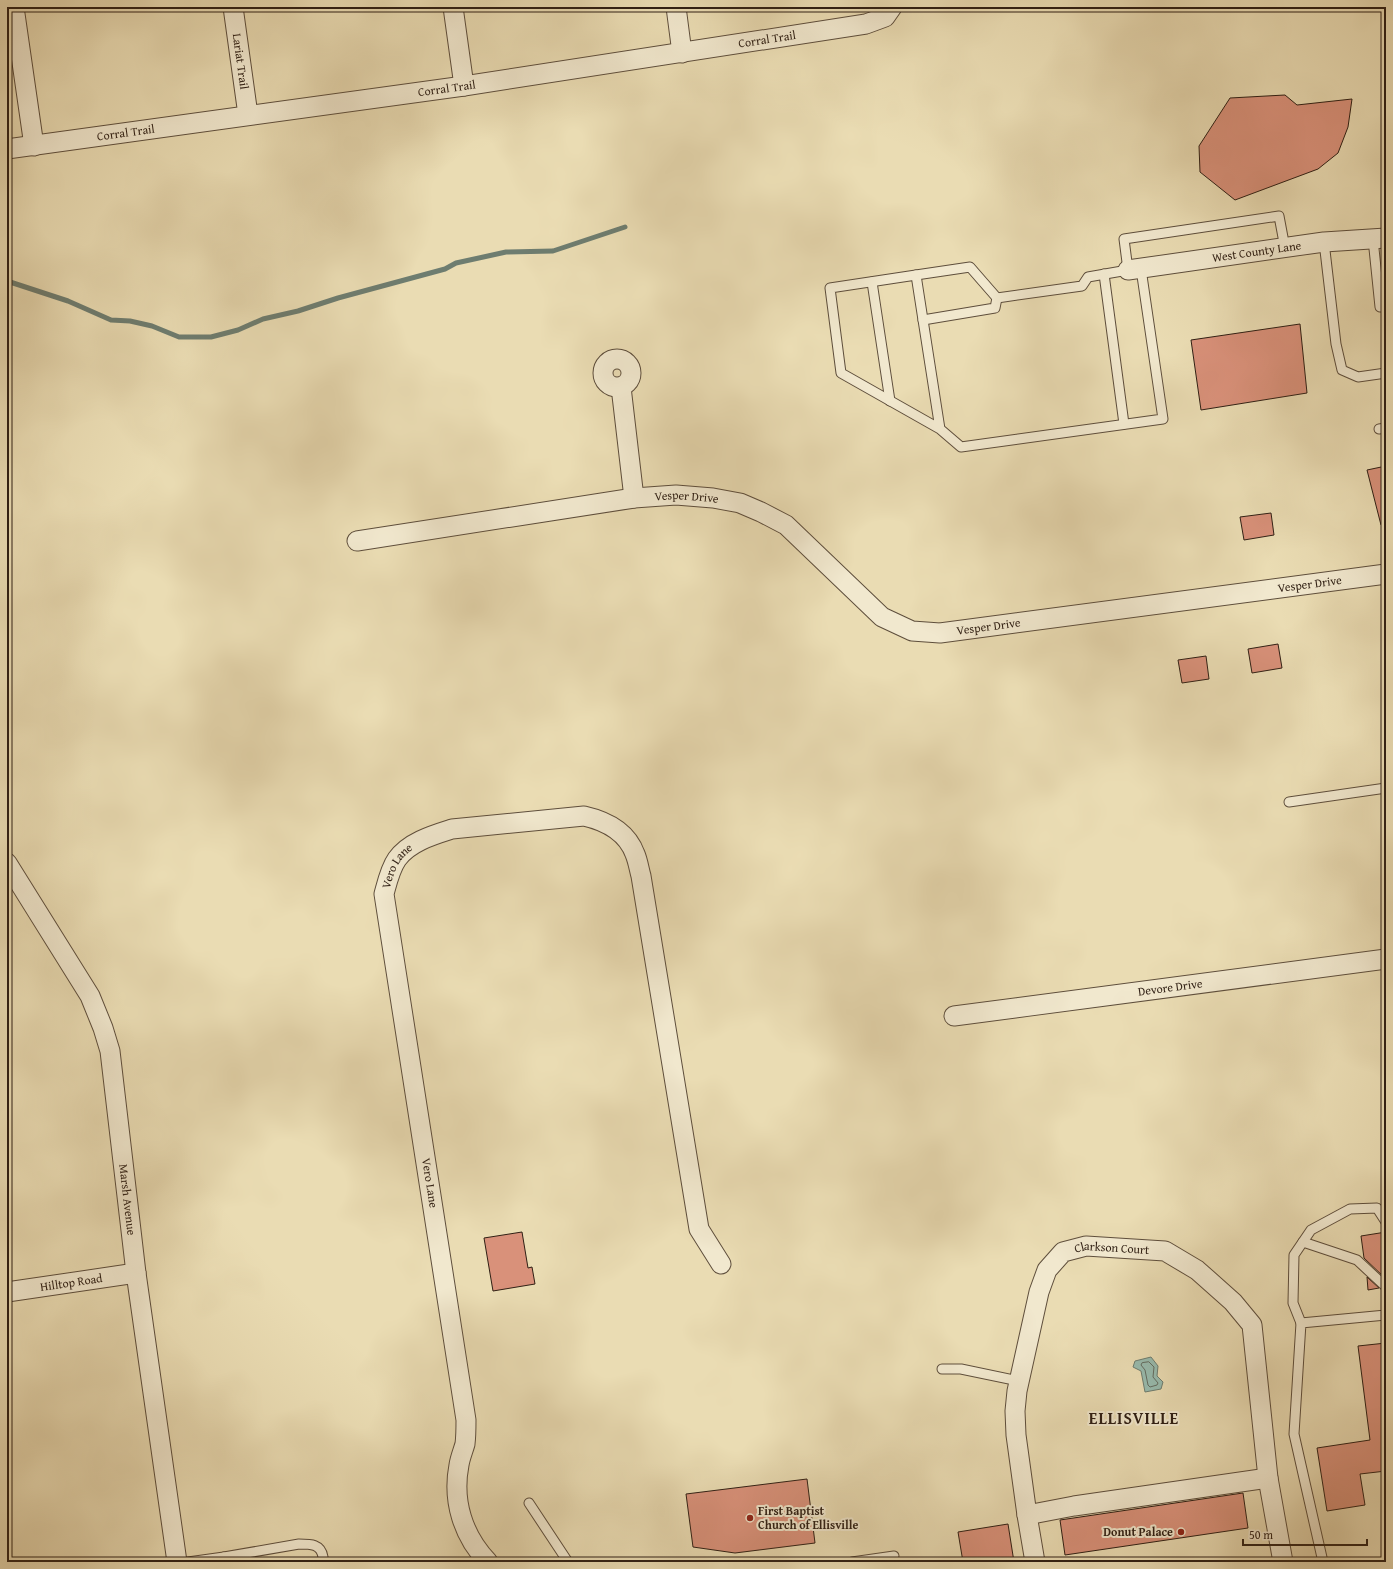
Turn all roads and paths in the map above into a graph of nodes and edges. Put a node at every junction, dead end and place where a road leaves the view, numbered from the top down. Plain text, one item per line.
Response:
1 (14, 7) edge
2 (233, 7) edge
3 (453, 7) edge
4 (676, 7) edge
5 (888, 12) edge
6 (682, 52) junction
7 (464, 86) junction
8 (248, 115) junction
9 (34, 146) junction
10 (7, 149) edge
11 (1379, 238) edge
12 (1324, 242) junction
13 (1285, 248) junction
14 (1135, 270) junction
15 (1104, 274) junction
16 (916, 275) junction
17 (872, 282) junction
18 (997, 298) junction
19 (1386, 306) edge
20 (923, 320) junction
21 (1386, 373) edge
22 (621, 387) dead end
23 (890, 401) junction
24 (1124, 424) junction
25 (940, 429) junction
26 (634, 498) junction
27 (357, 542) dead end
28 (1386, 574) edge
29 (1386, 788) edge
30 (1289, 802) dead end
31 (7, 863) edge
32 (1386, 959) edge
33 (954, 1016) dead end
34 (1386, 1222) edge
35 (1303, 1242) junction
36 (721, 1264) dead end
37 (136, 1273) junction
38 (1386, 1287) edge
39 (7, 1292) edge
40 (1386, 1315) edge
41 (1301, 1323) junction
42 (942, 1369) dead end
43 (1019, 1381) junction
44 (1268, 1478) junction
45 (529, 1503) dead end
46 (1027, 1515) junction
47 (894, 1556) dead end
48 (323, 1557) dead end
49 (224, 1559) edge
50 (177, 1562) edge
51 (188, 1562) edge
52 (488, 1562) edge
53 (568, 1562) edge
54 (852, 1562) edge
55 (1035, 1562) edge
56 (1283, 1562) edge
57 (1323, 1562) edge

1 - 9 street
2 - 8 street, Lariat Trail
3 - 7 street
4 - 6 street
5 - 6 street, Corral Trail
6 - 7 street, Corral Trail
7 - 8 street, Corral Trail
8 - 9 street, Corral Trail
9 - 10 street, Corral Trail
11 - 12 street, West County Lane
11 - 19 lane
12 - 13 street, West County Lane
12 - 21 lane
13 - 14 street, West County Lane
13 - 14 lane
14 - 15 lane
14 - 24 lane
15 - 18 lane
15 - 24 lane
16 - 17 lane
16 - 18 lane
16 - 20 lane
17 - 23 lane
17 - 23 lane
18 - 20 lane
20 - 25 lane
22 - 26 street
23 - 25 lane
24 - 25 lane
26 - 27 street, Vesper Drive
26 - 28 street, Vesper Drive
29 - 30 lane
31 - 37 street, Marsh Avenue
32 - 33 street, Devore Drive
34 - 35 lane
35 - 38 lane
35 - 41 lane
36 - 52 street, Vero Lane
37 - 39 street, Hilltop Road
37 - 50 street, Marsh Avenue
40 - 41 lane
41 - 57 lane
42 - 43 lane
43 - 44 street, Clarkson Court
43 - 46 street, Clarkson Court
44 - 46 street
44 - 56 street, Clarkson Court
45 - 53 lane
46 - 55 street, Clarkson Court
47 - 54 lane
48 - 49 lane
49 - 51 lane

